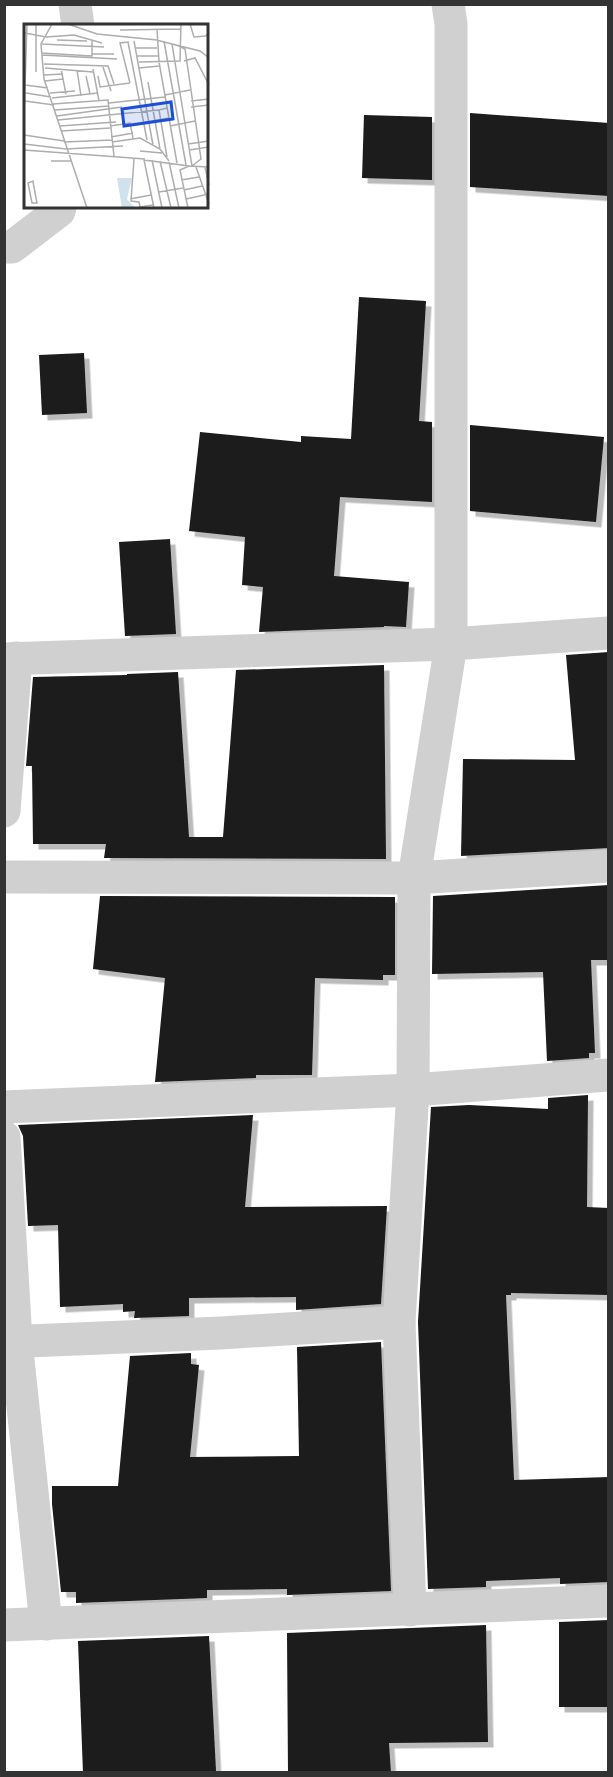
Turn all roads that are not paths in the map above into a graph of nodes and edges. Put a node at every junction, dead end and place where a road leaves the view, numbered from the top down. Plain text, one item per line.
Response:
1 (75, 4) edge
2 (448, 4) edge
3 (78, 24) edge
4 (60, 208) edge
5 (4, 247) edge
6 (609, 633) edge
7 (450, 644) junction
8 (10, 659) edge
9 (4, 811) edge
10 (609, 866) edge
11 (4, 877) edge
12 (414, 878) junction
13 (609, 1075) edge
14 (413, 1090) junction
15 (4, 1107) edge
16 (4, 1137) edge
17 (399, 1322) junction
18 (10, 1342) edge
19 (609, 1601) edge
20 (410, 1610) junction
21 (46, 1624) junction
22 (4, 1625) edge

1 - 3 street
2 - 7 street
4 - 5 street
6 - 7 street
7 - 8 street
7 - 12 street
8 - 9 street
10 - 12 street
11 - 12 street
12 - 14 street
13 - 14 street
14 - 15 street
14 - 17 street
16 - 18 street
17 - 18 street
17 - 20 street
18 - 21 street
19 - 20 street
20 - 21 street
21 - 22 street

